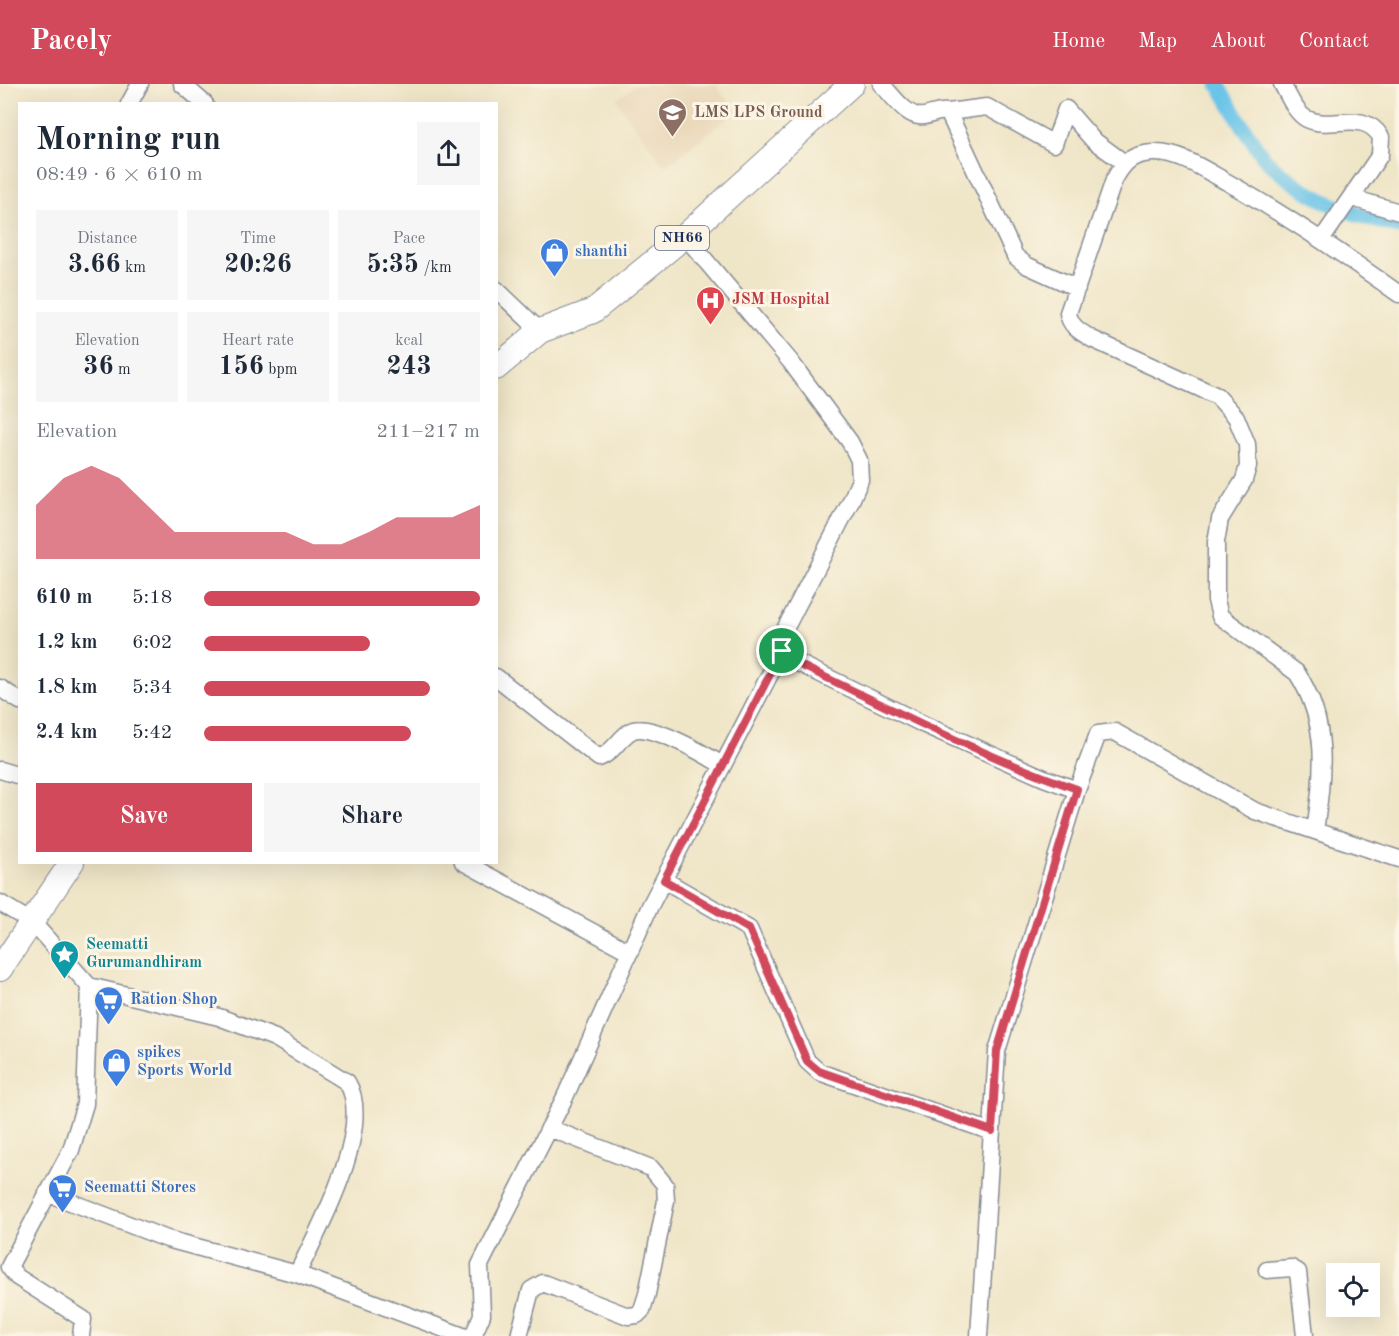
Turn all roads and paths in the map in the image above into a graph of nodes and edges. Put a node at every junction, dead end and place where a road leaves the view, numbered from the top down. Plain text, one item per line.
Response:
1 (140, 84) edge
2 (182, 84) edge
3 (852, 84) edge
4 (881, 84) edge
5 (1282, 84) edge
6 (130, 102) edge
7 (203, 102) edge
8 (948, 112) junction
9 (1123, 162) junction
10 (1350, 201) junction
11 (1399, 212) edge
12 (685, 236) junction
13 (1322, 239) junction
14 (1077, 288) junction
15 (498, 291) edge
16 (1399, 294) edge
17 (540, 331) junction
18 (498, 366) edge
19 (782, 651) junction
20 (498, 679) edge
21 (0, 688) edge
22 (18, 700) edge
23 (722, 765) junction
24 (0, 770) edge
25 (18, 775) edge
26 (1077, 789) junction
27 (1315, 831) junction
28 (1399, 859) edge
29 (71, 864) edge
30 (467, 864) edge
31 (664, 880) junction
32 (0, 903) edge
33 (33, 923) junction
34 (630, 952) junction
35 (0, 969) edge
36 (89, 986) junction
37 (549, 1128) junction
38 (992, 1131) junction
39 (47, 1193) junction
40 (5, 1267) edge
41 (1267, 1270) dead end
42 (297, 1274) junction
43 (81, 1336) edge
44 (463, 1336) edge
45 (473, 1336) edge
46 (519, 1336) edge
47 (979, 1336) edge
48 (1305, 1336) edge

1 - 6 street
2 - 7 street
3 - 12 highway, NH66 / NH66
4 - 8 street
5 - 10 street
8 - 9 street
8 - 14 street
9 - 13 street
9 - 14 street
10 - 11 street
10 - 13 street
12 - 17 highway, NH66 / NH66
12 - 19 street
13 - 16 street
14 - 27 street
15 - 17 street
17 - 18 highway, NH66 / NH66
19 - 23 street
19 - 26 street
20 - 23 street
21 - 22 street
23 - 31 street
24 - 25 street
26 - 27 street
26 - 38 street
27 - 28 street
29 - 33 highway
30 - 34 street
31 - 34 street
31 - 38 street
32 - 33 street
33 - 35 highway
33 - 36 street
34 - 37 street
36 - 39 street
36 - 42 street
37 - 45 street
37 - 46 street
38 - 47 street
39 - 40 street
39 - 42 street
40 - 43 street
41 - 48 street
42 - 44 street

